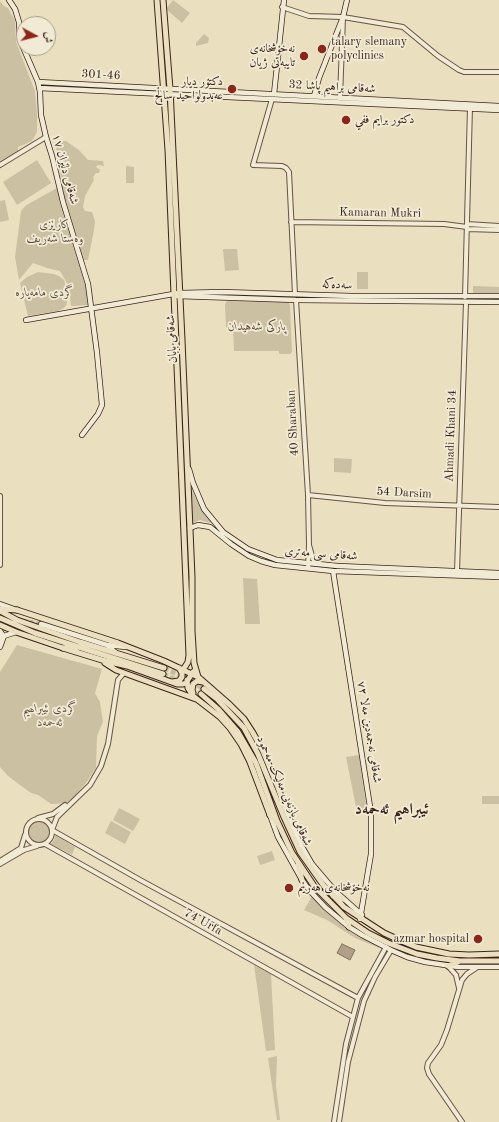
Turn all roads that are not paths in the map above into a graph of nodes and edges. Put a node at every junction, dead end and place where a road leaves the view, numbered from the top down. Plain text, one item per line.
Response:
1 (8, 0) edge
2 (157, 0) edge
3 (163, 0) edge
4 (284, 0) edge
5 (347, 0) edge
6 (282, 7) junction
7 (343, 18) junction
8 (499, 72) edge
9 (38, 82) junction
10 (39, 88) junction
11 (163, 91) junction
12 (170, 91) junction
13 (314, 96) junction
14 (273, 97) junction
15 (340, 98) junction
16 (499, 106) edge
17 (470, 107) junction
18 (499, 110) edge
19 (46, 137) junction
20 (0, 165) edge
21 (291, 222) junction
22 (499, 226) edge
23 (467, 227) junction
24 (499, 230) edge
25 (248, 293) junction
26 (176, 294) junction
27 (295, 294) junction
28 (499, 296) edge
29 (390, 298) junction
30 (248, 299) junction
31 (465, 299) junction
32 (296, 300) junction
33 (499, 302) edge
34 (91, 308) junction
35 (26, 320) dead end
36 (178, 400) junction
37 (185, 400) junction
38 (185, 412) junction
39 (178, 413) junction
40 (82, 434) dead end
41 (188, 467) junction
42 (308, 495) junction
43 (0, 496) edge
44 (459, 506) junction
45 (499, 507) edge
46 (190, 528) junction
47 (233, 542) junction
48 (309, 545) junction
49 (316, 564) junction
50 (0, 565) edge
51 (308, 566) junction
52 (185, 568) junction
53 (192, 568) junction
54 (456, 571) junction
55 (334, 572) junction
56 (499, 573) edge
57 (186, 576) junction
58 (192, 577) junction
59 (499, 577) edge
60 (0, 604) edge
61 (0, 610) edge
62 (17, 610) junction
63 (0, 618) edge
64 (41, 624) tunnel mouth
65 (0, 625) edge
66 (0, 631) edge
67 (16, 632) junction
68 (2, 640) junction
69 (107, 645) junction
70 (0, 647) edge
71 (63, 648) junction
72 (129, 648) junction
73 (81, 649) junction
74 (116, 653) junction
75 (102, 660) junction
76 (194, 663) junction
77 (164, 668) tunnel mouth
78 (116, 670) junction
79 (183, 670) junction
80 (124, 673) junction
81 (163, 674) tunnel mouth
82 (192, 674) junction
83 (198, 677) junction
84 (171, 682) junction
85 (187, 682) junction
86 (205, 686) junction
87 (201, 694) tunnel mouth
88 (199, 700) junction
89 (229, 720) junction
90 (230, 728) junction
91 (286, 810) junction
92 (270, 815) junction
93 (38, 818) junction
94 (286, 823) junction
95 (279, 825) junction
96 (52, 830) junction
97 (26, 832) junction
98 (42, 845) junction
99 (296, 859) junction
100 (0, 861) edge
101 (0, 864) edge
102 (302, 880) junction
103 (332, 896) junction
104 (343, 899) junction
105 (361, 916) junction
106 (346, 918) junction
107 (349, 927) junction
108 (386, 947) junction
109 (391, 950) junction
110 (499, 954) edge
111 (460, 961) junction
112 (499, 961) edge
113 (448, 966) junction
114 (499, 967) edge
115 (476, 968) junction
116 (459, 988) junction
117 (358, 998) junction
118 (353, 1017) junction
119 (334, 1122) edge
120 (339, 1122) edge
121 (462, 1122) edge

1 - 9 main road, شەقامی دلێران ١٧
2 - 11 main road
3 - 12 main road, شەقامی بابان
4 - 6 main road
5 - 7 main road
6 - 7 street
6 - 14 main road
7 - 8 street
7 - 13 main road
7 - 15 street
9 - 10 main road, شەقامی دلێران ١٧
9 - 11 main road, 301-46
10 - 11 main road, 301-46
10 - 19 main road, شەقامی دلێران ١٧
11 - 12 main road, شەقامی براهیم پاشا 32
11 - 26 main road
12 - 14 main road, شەقامی براهیم پاشا 32
12 - 26 main road, شەقامی بابان
13 - 14 main road, شەقامی براهیم پاشا 32
13 - 15 main road, شەقامی براهیم پاشا 32
14 - 17 main road, شەقامی براهیم پاشا 32
14 - 21 street
15 - 17 main road, شەقامی براهیم پاشا 32
16 - 17 main road, شەقامی براهیم پاشا 32
17 - 18 main road, شەقامی براهیم پاشا 32
17 - 23 street, Ahmadi Khani 34
19 - 20 street
19 - 34 main road, شەقامی دلێران ١٧
21 - 23 street, Kamaran Mukri
21 - 27 street
22 - 23 street, Kamaran Mukri
23 - 24 street, Kamaran Mukri
23 - 31 street, Ahmadi Khani 34
25 - 26 main road, سەدەکە
25 - 27 main road, سەدەکە
25 - 30 main road
26 - 30 main road, سەدەکە
26 - 34 main road
26 - 36 main road
26 - 37 main road, شەقامی بابان
27 - 29 main road, سەدەکە
28 - 31 main road, سەدەکە
29 - 31 main road, سەدەکە
29 - 32 main road, سەدەکە
30 - 32 main road, سەدەکە
31 - 33 main road, سەدەکە
31 - 44 street, Ahmadi Khani 34
32 - 42 street, 40 Sharaban
34 - 35 main road
34 - 40 main road, شەقامی دلێران ١٧
36 - 37 main road
36 - 39 main road
37 - 38 main road, شەقامی بابان
38 - 39 main road
38 - 41 main road, شەقامی بابان
39 - 52 main road
41 - 46 main road, شەقامی بابان
41 - 47 main road, شەقامی سی مەتری
42 - 44 street, 54 Darsim
42 - 48 street, 40 Sharaban
43 - 50 street
44 - 45 street, 54 Darsim
44 - 54 street, Ahmadi Khani 34
46 - 47 main road, شەقامی سی مەتری
46 - 53 main road, شەقامی بابان
47 - 51 main road, شەقامی سی مەتری
48 - 49 street, 40 Sharaban
48 - 51 street, 40 Sharaban
49 - 51 main road, شەقامی سی مەتری
49 - 54 main road, شەقامی سی مەتری
51 - 55 main road, شەقامی سی مەتری
52 - 53 main road
52 - 57 main road
53 - 58 main road, شەقامی بابان
54 - 56 main road, شەقامی سی مەتری
55 - 59 main road, شەقامی سی مەتری
55 - 105 main road, شەقامی نەجمەدین مەلا ٧٢
57 - 58 main road
57 - 79 main road
58 - 76 main road, شەقامی بابان
60 - 62 main road
61 - 62 main road
61 - 74 main road
62 - 72 main road
63 - 73 main road
64 - 69 main road
65 - 67 main road
66 - 68 main road
67 - 68 main road
67 - 71 main road
68 - 70 main road
69 - 72 main road
69 - 74 main road
71 - 73 main road
71 - 75 main road
72 - 79 main road
73 - 81 main road
74 - 77 main road
75 - 78 main road
75 - 84 main road
76 - 82 main road
76 - 83 main road, شەقامی بابان
78 - 80 main road
78 - 93 street
79 - 82 main road
79 - 84 main road
79 - 85 main road
80 - 88 main road
80 - 96 street
82 - 83 main road
82 - 85 main road
83 - 86 main road
84 - 85 main road
85 - 88 main road
86 - 88 main road
86 - 91 main road
86 - 94 main road, شەقامی بازنەیی مەلیک مەحمود
87 - 89 main road, شەقامی بازنەیی مەلیک مەحمود
88 - 90 main road
89 - 90 main road
89 - 95 main road, شەقامی بازنەیی مەلیک مەحمود
90 - 92 main road
91 - 94 main road
91 - 104 main road
92 - 95 main road
92 - 102 main road
93 - 96 street
93 - 97 street
94 - 103 main road, شەقامی بازنەیی مەلیک مەحمود
95 - 99 main road, شەقامی بازنەیی مەلیک مەحمود
96 - 98 street
96 - 117 street
97 - 98 street
97 - 100 street
98 - 101 street
98 - 118 street, 74 Urfa
99 - 102 main road
99 - 106 main road, شەقامی بازنەیی مەلیک مەحمود
102 - 107 main road
103 - 104 main road
103 - 105 main road, شەقامی بازنەیی مەلیک مەحمود
104 - 105 main road
105 - 110 main road, شەقامی بازنەیی مەلیک مەحمود
106 - 107 main road
106 - 111 main road, شەقامی بازنەیی مەلیک مەحمود
107 - 108 main road
108 - 109 main road
108 - 117 street
109 - 113 main road
109 - 120 street
111 - 112 main road, شەقامی بازنەیی مەلیک مەحمود
111 - 113 main road
113 - 115 main road
113 - 116 street
114 - 115 main road
115 - 116 street
116 - 121 street
117 - 118 street
118 - 119 street

